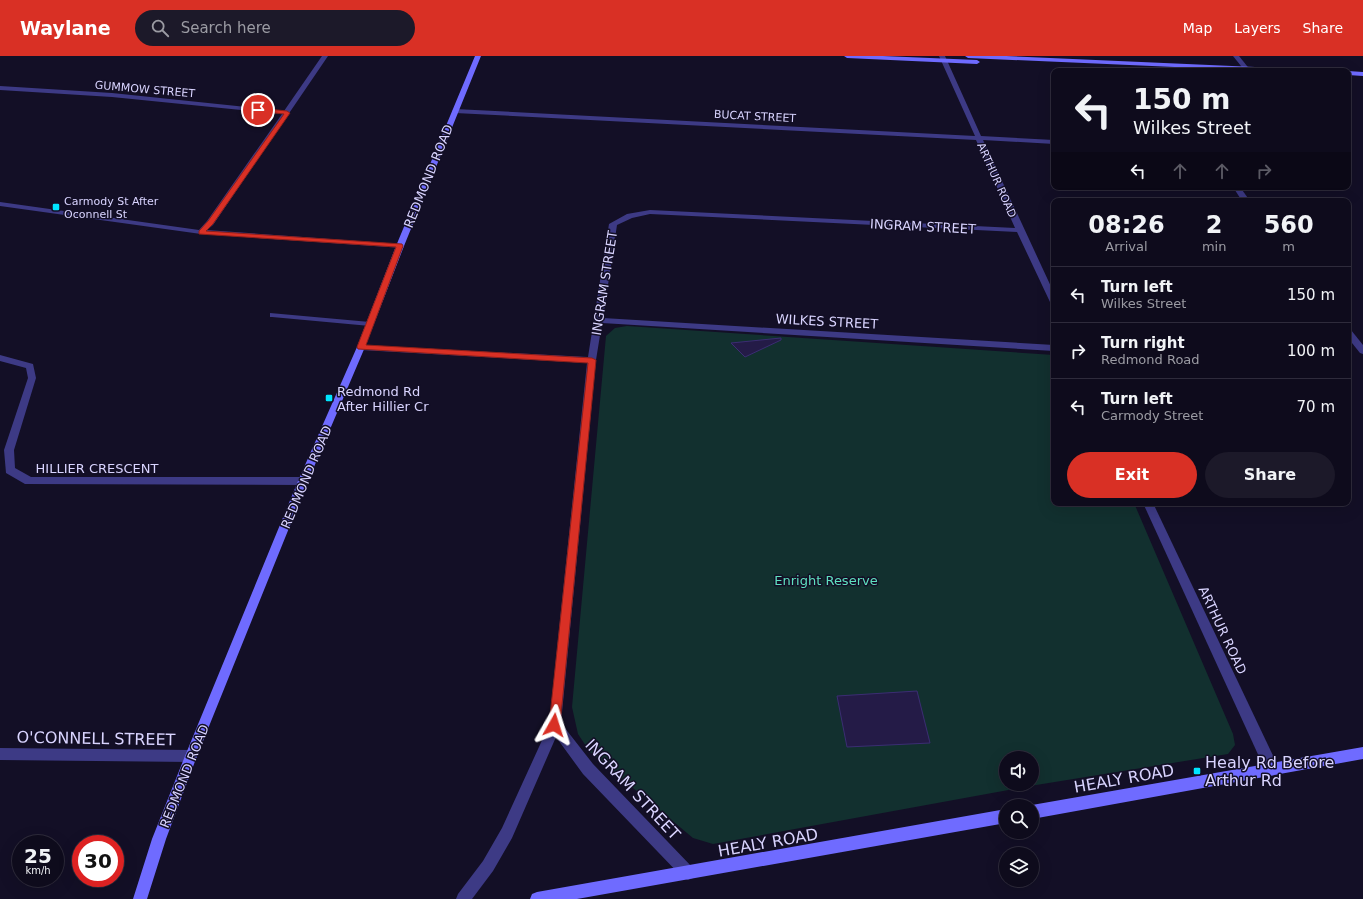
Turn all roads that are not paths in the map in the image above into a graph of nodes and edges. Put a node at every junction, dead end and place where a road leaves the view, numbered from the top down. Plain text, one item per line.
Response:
1 (325, 56) edge
2 (478, 56) edge
3 (847, 56) edge
4 (968, 56) edge
5 (1236, 56) edge
6 (943, 58) edge
7 (1126, 68) edge
8 (1207, 68) edge
9 (1245, 68) edge
10 (1351, 73) edge
11 (1363, 74) edge
12 (1351, 78) edge
13 (1363, 79) edge
14 (0, 88) edge
15 (455, 110) junction
16 (287, 113) junction
17 (978, 138) junction
18 (1051, 142) edge
19 (0, 204) edge
20 (1020, 230) junction
21 (201, 232) junction
22 (400, 246) junction
23 (1051, 296) edge
24 (272, 315) dead end
25 (598, 320) junction
26 (370, 324) junction
27 (1351, 336) edge
28 (361, 347) junction
29 (1051, 348) edge
30 (1363, 351) edge
31 (0, 358) edge
32 (592, 360) junction
33 (304, 482) junction
34 (1149, 506) edge
35 (554, 725) junction
36 (1363, 753) edge
37 (0, 754) edge
38 (192, 756) junction
39 (1272, 769) junction
40 (1039, 811) edge
41 (999, 817) edge
42 (688, 873) junction
43 (140, 899) edge
44 (463, 899) edge
45 (537, 899) edge

1 - 16 street
2 - 15 street, REDMOND ROAD
3 - 6 street
4 - 8 street
5 - 9 street
6 - 7 street
6 - 17 street, ARTHUR ROAD
10 - 11 street
12 - 13 street
14 - 16 street, GUMMOW STREET
15 - 17 street, BUCAT STREET
15 - 22 street, REDMOND ROAD
16 - 21 street
17 - 18 street, BUCAT STREET
17 - 20 street, ARTHUR ROAD
19 - 21 street
20 - 23 street, ARTHUR ROAD
20 - 25 street, INGRAM STREET
21 - 22 street
22 - 26 street, REDMOND ROAD
24 - 26 lane
25 - 29 street, WILKES STREET
25 - 32 street, INGRAM STREET
26 - 28 street, REDMOND ROAD
27 - 30 street
28 - 32 street
28 - 33 street, REDMOND ROAD
31 - 33 street, HILLIER CRESCENT
32 - 35 street, INGRAM STREET
33 - 38 street, REDMOND ROAD
34 - 39 street, ARTHUR ROAD
35 - 42 street, INGRAM STREET
35 - 44 street, INGRAM STREET
36 - 39 street, HEALY ROAD
37 - 38 street, O'CONNELL STREET
38 - 43 street, REDMOND ROAD
39 - 40 street, HEALY ROAD
41 - 42 street, HEALY ROAD
42 - 45 street, HEALY ROAD

